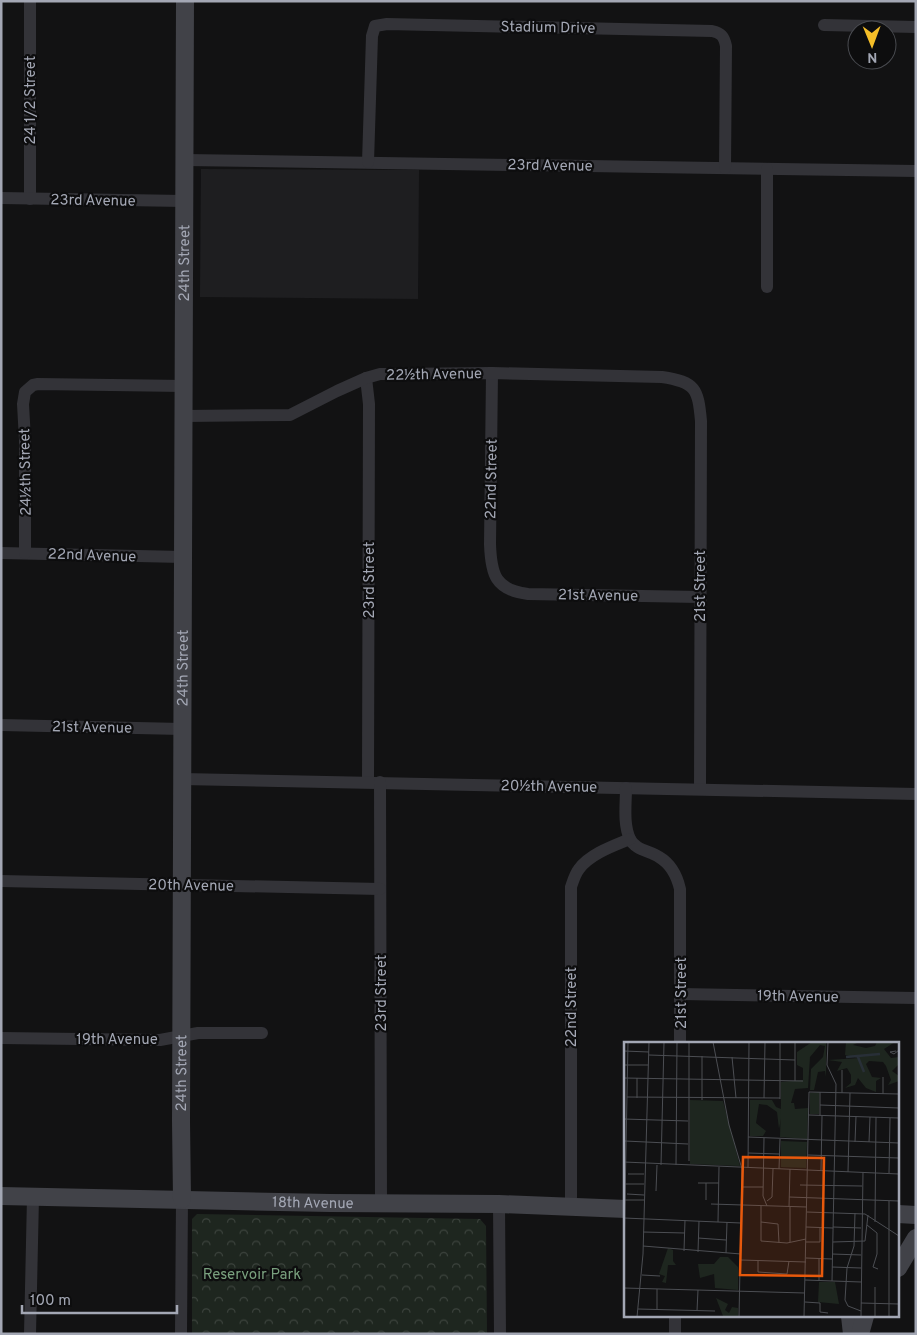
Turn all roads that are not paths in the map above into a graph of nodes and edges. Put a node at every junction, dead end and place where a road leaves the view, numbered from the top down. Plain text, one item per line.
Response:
1 (30, 1) edge
2 (185, 1) edge
3 (824, 25) dead end
4 (916, 27) edge
5 (185, 160) junction
6 (368, 162) junction
7 (725, 168) junction
8 (768, 169) junction
9 (916, 171) edge
10 (1, 198) edge
11 (30, 199) junction
12 (184, 201) junction
13 (767, 287) dead end
14 (492, 373) junction
15 (366, 378) junction
16 (184, 386) junction
17 (691, 386) joint
18 (184, 416) junction
19 (1, 553) edge
20 (25, 553) junction
21 (183, 557) junction
22 (500, 581) joint
23 (700, 597) junction
24 (1, 725) edge
25 (182, 729) junction
26 (182, 779) junction
27 (374, 782) junction
28 (626, 788) junction
29 (700, 789) junction
30 (916, 794) edge
31 (630, 839) junction
32 (1, 880) edge
33 (182, 885) junction
34 (380, 889) junction
35 (680, 994) junction
36 (916, 998) edge
37 (262, 1033) dead end
38 (182, 1036) junction
39 (1, 1038) edge
40 (680, 1042) edge
41 (1, 1196) edge
42 (33, 1197) junction
43 (182, 1199) junction
44 (381, 1203) junction
45 (499, 1204) junction
46 (571, 1206) junction
47 (624, 1209) edge
48 (900, 1214) edge
49 (916, 1215) edge
50 (916, 1238) edge
51 (900, 1265) edge
52 (675, 1318) edge
53 (850, 1318) edge
54 (864, 1318) edge
55 (30, 1334) edge
56 (181, 1334) edge
57 (500, 1334) edge
58 (675, 1334) edge
59 (852, 1334) edge
60 (860, 1334) edge

1 - 11 street, 24 1/2 Street
2 - 5 street, 24th Street
3 - 4 street
5 - 6 street, 23rd Avenue
5 - 12 street, 24th Street
6 - 7 street, 23rd Avenue
6 - 7 street, Stadium Drive
7 - 8 street, 23rd Avenue
8 - 9 street, 23rd Avenue
8 - 13 street
10 - 11 street, 23rd Avenue
11 - 12 street, 23rd Avenue
12 - 16 street, 24th Street
14 - 15 street, 22½th Avenue
14 - 17 street, 22½th Avenue
14 - 22 street, 22nd Street
15 - 18 street, 22½th Avenue
15 - 27 street, 23rd Street
16 - 18 street, 24th Street
16 - 20 street, 24½th Street
17 - 23 street, 21st Street
18 - 21 street, 24th Street
19 - 20 street, 22nd Avenue
20 - 21 street, 22nd Avenue
21 - 25 street, 24th Street
22 - 23 street, 21st Avenue
23 - 29 street, 21st Street
24 - 25 street, 21st Avenue
25 - 26 street, 24th Street
26 - 27 street, 20½th Avenue
26 - 33 street, 24th Street
27 - 28 street, 20½th Avenue
27 - 34 street, 23rd Street
28 - 29 street, 20½th Avenue
28 - 31 street
29 - 30 street, 20½th Avenue
31 - 35 street, 21st Street
31 - 46 street, 22nd Street
32 - 33 street, 20th Avenue
33 - 34 street, 20th Avenue
33 - 38 street, 24th Street
34 - 44 street, 23rd Street
35 - 36 street, 19th Avenue
35 - 40 street, 21st Street
37 - 38 street, 19th Avenue
38 - 39 street, 19th Avenue
38 - 43 street, 24th Street
41 - 42 street, 18th Avenue
42 - 43 street, 18th Avenue
42 - 55 street
43 - 44 street, 18th Avenue
43 - 56 street, 24th Street
44 - 45 street, 18th Avenue
45 - 46 street, 18th Avenue
45 - 57 street
46 - 47 street, 18th Avenue
48 - 49 street
50 - 51 street
52 - 58 street
53 - 59 street
54 - 60 street

